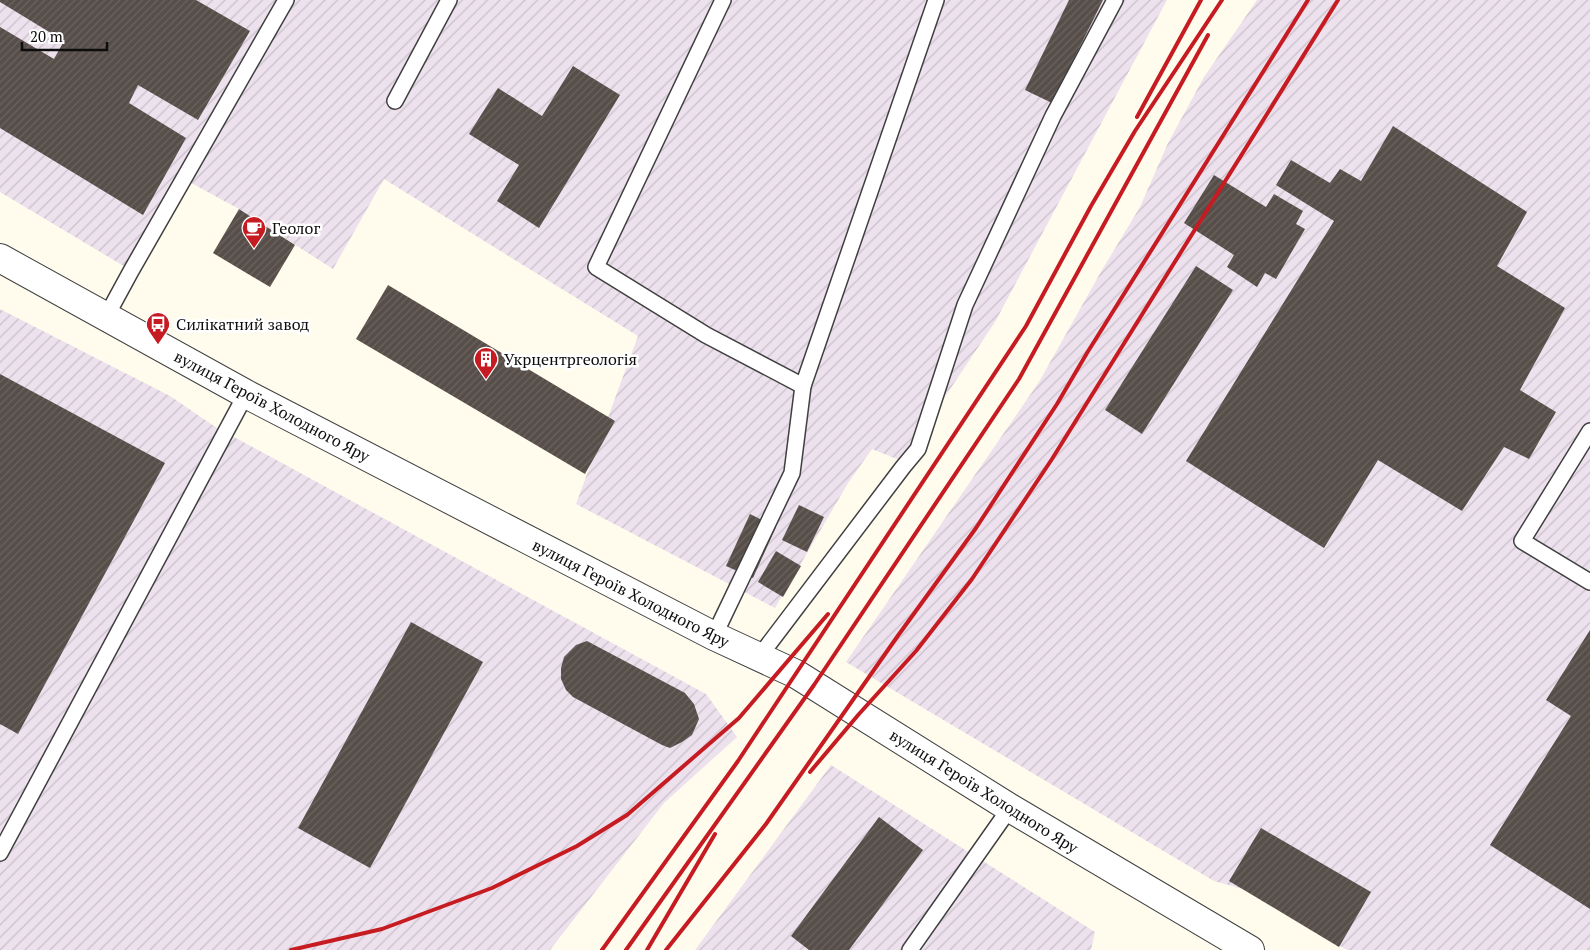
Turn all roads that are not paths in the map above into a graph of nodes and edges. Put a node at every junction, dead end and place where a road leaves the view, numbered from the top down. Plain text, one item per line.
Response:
1 (286, 0) edge
2 (449, 0) edge
3 (723, 0) edge
4 (936, 0) edge
5 (1115, 0) edge
6 (395, 102) dead end
7 (0, 258) edge
8 (106, 317) junction
9 (803, 386) junction
10 (246, 394) junction
11 (1590, 431) edge
12 (1590, 582) edge
13 (714, 636) junction
14 (759, 657) junction
15 (1010, 808) junction
16 (0, 853) edge
17 (910, 950) edge
18 (1250, 950) edge

1 - 8 lane
2 - 6 lane
3 - 9 lane
4 - 9 lane
5 - 14 lane
7 - 8 street, вулиця Героїв Холодного Яру
8 - 10 street, вулиця Героїв Холодного Яру
9 - 13 lane
10 - 13 street, вулиця Героїв Холодного Яру
10 - 16 lane
11 - 12 lane
13 - 14 street, вулиця Героїв Холодного Яру
14 - 15 street, вулиця Героїв Холодного Яру
15 - 17 lane
15 - 18 street, вулиця Героїв Холодного Яру

